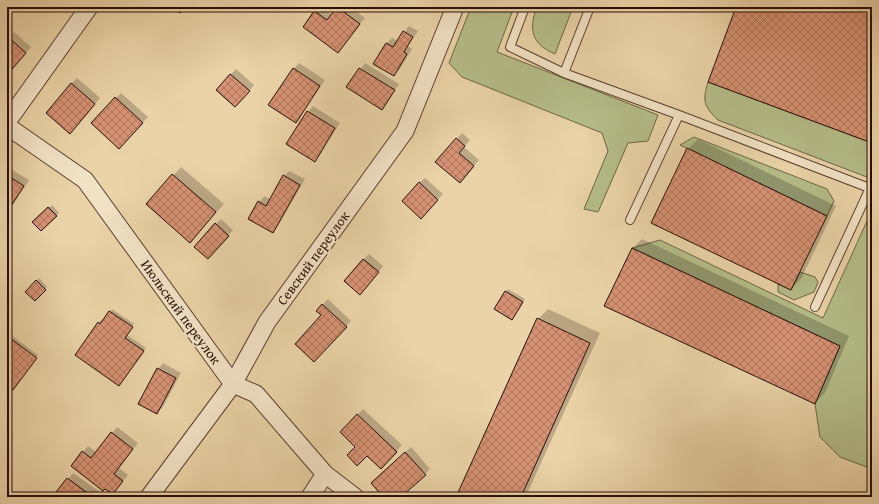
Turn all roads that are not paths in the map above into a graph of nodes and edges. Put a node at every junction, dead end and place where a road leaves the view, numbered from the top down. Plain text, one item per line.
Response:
1 (89, 7) edge
2 (455, 7) edge
3 (525, 7) edge
4 (590, 7) edge
5 (564, 73) junction
6 (680, 115) junction
7 (7, 122) edge
8 (7, 126) edge
9 (871, 189) edge
10 (630, 220) dead end
11 (815, 307) dead end
12 (233, 384) junction
13 (325, 474) junction
14 (149, 497) edge
15 (310, 497) edge
16 (355, 497) edge

1 - 7 street
2 - 12 street, Севский переулок
3 - 5 lane
4 - 5 lane
5 - 6 lane
6 - 9 lane
6 - 10 lane
8 - 12 street, Июльский переулок
9 - 11 lane
12 - 13 street
12 - 14 street, Севский переулок
13 - 15 street
13 - 16 street

